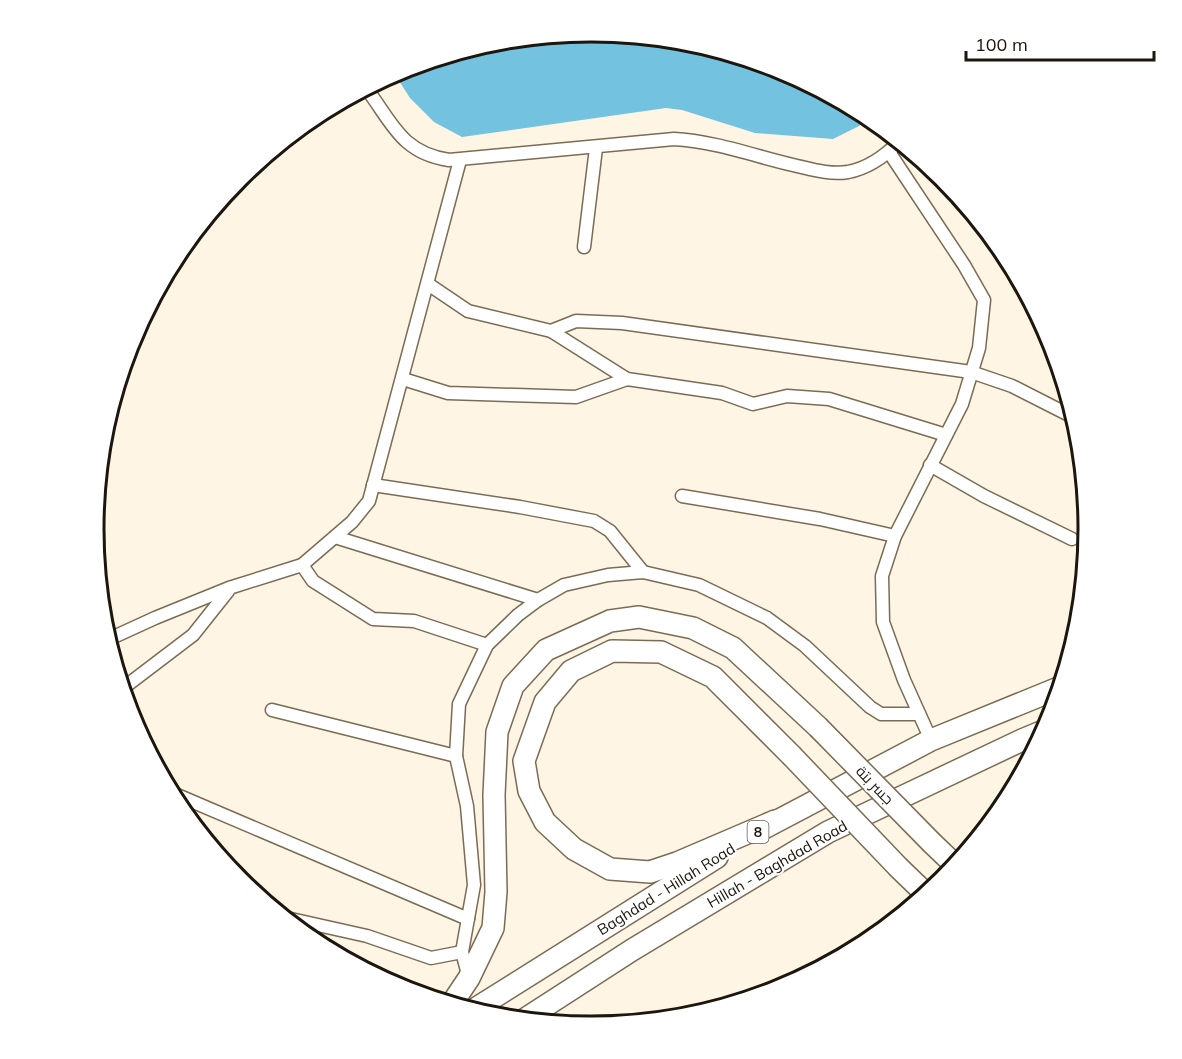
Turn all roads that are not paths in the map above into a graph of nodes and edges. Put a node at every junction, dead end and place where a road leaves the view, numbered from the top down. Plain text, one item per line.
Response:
1 (370, 94) edge
2 (893, 147) edge
3 (596, 148) junction
4 (889, 152) junction
5 (460, 160) junction
6 (584, 247) dead end
7 (428, 284) junction
8 (551, 331) junction
9 (971, 372) junction
10 (402, 379) junction
11 (627, 379) junction
12 (1064, 412) edge
13 (946, 435) junction
14 (930, 465) junction
15 (373, 485) junction
16 (682, 496) dead end
17 (895, 536) junction
18 (335, 537) junction
19 (1072, 539) dead end
20 (302, 565) junction
21 (644, 572) junction
22 (229, 588) junction
23 (538, 600) junction
24 (115, 636) edge
25 (487, 645) junction
26 (128, 684) edge
27 (1051, 691) edge
28 (272, 710) dead end
29 (919, 714) junction
30 (1032, 736) edge
31 (931, 740) junction
32 (456, 756) junction
33 (185, 798) edge
34 (775, 821) junction
35 (950, 860) edge
36 (920, 888) edge
37 (468, 918) junction
38 (301, 921) edge
39 (462, 952) junction
40 (469, 978) junction
41 (456, 997) edge
42 (482, 1004) edge
43 (533, 1014) edge

1 - 5 street
2 - 4 street
3 - 4 street
3 - 5 street
3 - 6 street
4 - 9 street
5 - 7 street
7 - 8 street
7 - 10 street
8 - 9 street
8 - 11 street
9 - 12 street
9 - 13 street
10 - 11 street
10 - 15 street
11 - 13 street
13 - 14 street
14 - 17 street
14 - 19 street
15 - 18 street
15 - 21 street
16 - 17 street
17 - 29 street
18 - 20 street
18 - 23 street
20 - 22 street
20 - 25 street
21 - 23 street
21 - 29 street
22 - 24 street
22 - 26 street
23 - 25 street
25 - 32 street
27 - 31 highway, Baghdad - Hillah Road / 8
28 - 32 street
29 - 31 street
30 - 43 highway, Hillah - Baghdad Road / 8
31 - 34 highway, Baghdad - Hillah Road / 8
32 - 37 street
33 - 37 street
34 - 36 highway, bridge
34 - 42 highway, Baghdad - Hillah Road / 8
35 - 40 highway, جسر بتة, bridge
37 - 39 street
38 - 39 street
39 - 40 street
40 - 41 highway, جسر بتة

